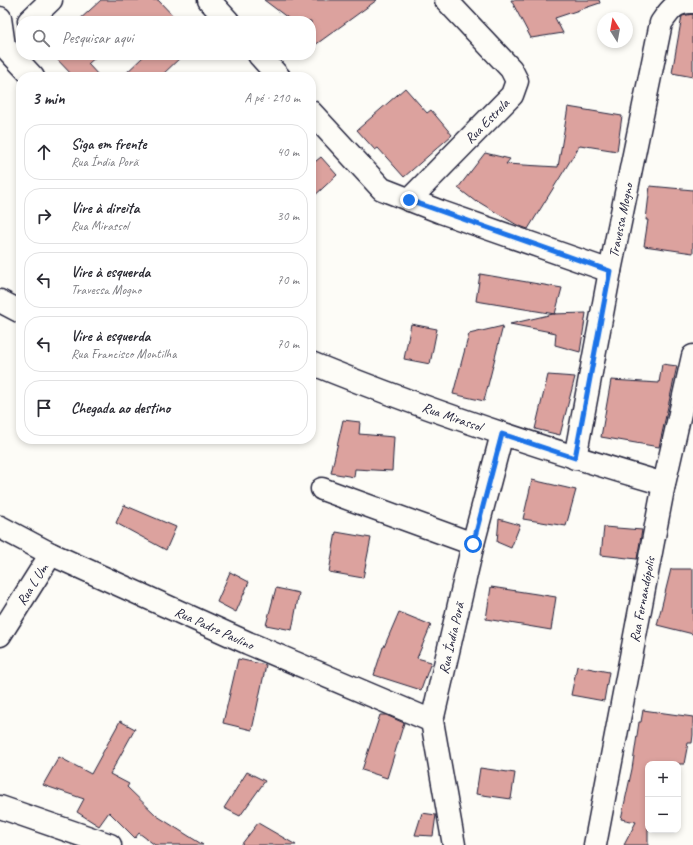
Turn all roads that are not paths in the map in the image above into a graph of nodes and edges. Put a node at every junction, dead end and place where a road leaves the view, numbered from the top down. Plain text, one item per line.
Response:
1 (51, 0) edge
2 (209, 0) edge
3 (446, 0) edge
4 (693, 2) edge
5 (34, 16) edge
6 (223, 16) edge
7 (0, 18) edge
8 (16, 34) edge
9 (2, 47) edge
10 (264, 60) edge
11 (27, 72) edge
12 (274, 72) edge
13 (316, 117) edge
14 (409, 200) junction
15 (610, 271) junction
16 (0, 301) edge
17 (16, 309) edge
18 (693, 356) edge
19 (316, 365) edge
20 (502, 434) junction
21 (575, 458) junction
22 (664, 484) junction
23 (322, 489) dead end
24 (0, 527) edge
25 (473, 544) junction
26 (51, 554) junction
27 (0, 635) edge
28 (432, 721) junction
29 (0, 807) edge
30 (110, 845) edge
31 (454, 845) edge
32 (595, 845) edge

1 - 5 street
2 - 6 street
3 - 14 street, Rua Estrela
4 - 15 street, Travessa Mogno
7 - 9 street
8 - 9 street
9 - 11 street
10 - 12 street
13 - 14 street
14 - 15 street
15 - 21 street, Travessa Mogno
16 - 17 street
18 - 22 street, Rua Fernandópolis
19 - 20 street, Rua Mirassol
20 - 21 street, Rua Mirassol
20 - 25 street, Rua Índia Porã
21 - 22 street, Rua Mirassol
22 - 32 street, Rua Fernandópolis
23 - 25 street
24 - 26 street, Rua Padre Paulino
25 - 28 street, Rua Índia Porã
26 - 27 street, Rua L Um
26 - 28 street, Rua Padre Paulino
28 - 31 street, Rua Índia Porã
29 - 30 street

